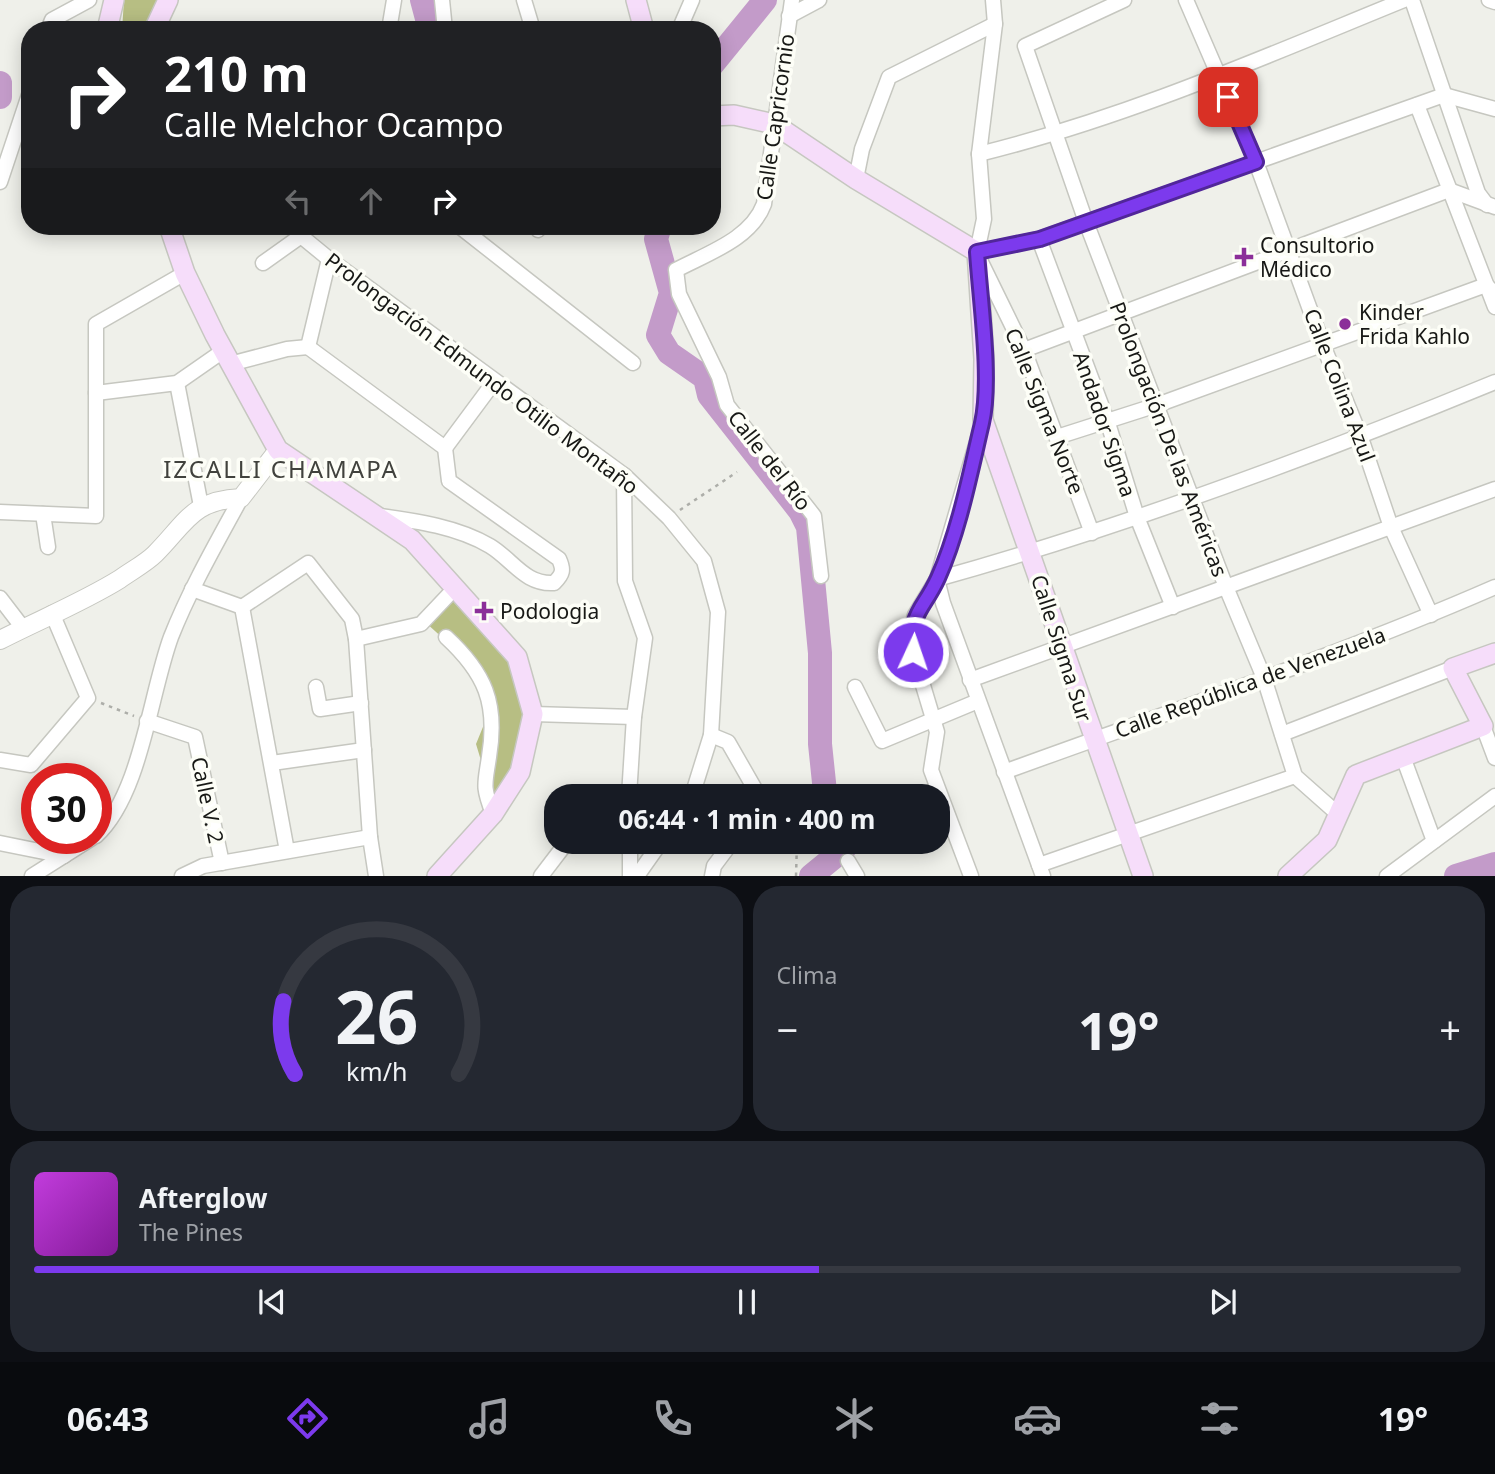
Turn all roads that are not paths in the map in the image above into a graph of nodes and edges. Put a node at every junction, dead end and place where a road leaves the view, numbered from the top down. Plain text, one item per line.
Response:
1 (89, 0) edge
2 (114, 0) edge
3 (168, 0) edge
4 (394, 0) edge
5 (442, 0) edge
6 (524, 0) edge
7 (636, 0) edge
8 (692, 0) edge
9 (793, 0) edge
10 (819, 0) edge
11 (993, 0) edge
12 (1124, 0) edge
13 (1186, 0) edge
14 (1404, 0) edge
15 (1412, 0) edge
16 (1489, 0) edge
17 (1495, 2) edge
18 (789, 16) junction
19 (51, 21) edge
20 (107, 21) edge
21 (162, 21) edge
22 (393, 21) edge
23 (444, 21) edge
24 (530, 21) edge
25 (642, 21) edge
26 (683, 21) edge
27 (995, 24) junction
28 (1218, 75) junction
29 (1444, 95) junction
30 (1417, 105) junction
31 (1495, 109) edge
32 (721, 116) edge
33 (21, 119) edge
34 (774, 124) junction
35 (1056, 135) junction
36 (979, 154) junction
37 (1256, 162) junction
38 (856, 179) junction
39 (0, 181) edge
40 (1449, 190) junction
41 (1491, 206) edge
42 (1086, 222) junction
43 (172, 235) edge
44 (293, 235) edge
45 (302, 235) edge
46 (470, 235) edge
47 (1040, 239) junction
48 (1291, 251) junction
49 (977, 252) junction
50 (329, 259) junction
51 (263, 262) dead end
52 (676, 270) joint
53 (185, 273) junction
54 (1490, 290) edge
55 (1495, 307) edge
56 (1123, 314) junction
57 (1072, 333) junction
58 (1323, 345) junction
59 (308, 347) junction
60 (1024, 350) junction
61 (227, 357) junction
62 (633, 363) dead end
63 (494, 382) junction
64 (1495, 382) edge
65 (177, 383) junction
66 (96, 393) junction
67 (1157, 405) junction
68 (983, 419) junction
69 (1108, 423) junction
70 (1058, 437) junction
71 (1361, 438) junction
72 (445, 448) junction
73 (278, 450) junction
74 (624, 475) junction
75 (1495, 489) edge
76 (1191, 496) junction
77 (241, 498) junction
78 (201, 506) junction
79 (0, 512) edge
80 (43, 514) junction
81 (379, 516) junction
82 (1137, 517) junction
83 (1391, 527) junction
84 (1092, 533) junction
85 (48, 547) dead end
86 (1031, 553) junction
87 (821, 576) dead end
88 (937, 579) junction
89 (456, 587) junction
90 (1226, 587) junction
91 (1495, 587) edge
92 (192, 589) junction
93 (0, 598) edge
94 (242, 607) junction
95 (1173, 607) junction
96 (52, 612) junction
97 (1432, 615) junction
98 (23, 628) junction
99 (446, 637) dead end
100 (356, 639) junction
101 (0, 640) edge
102 (1062, 646) junction
103 (1495, 653) edge
104 (1453, 668) junction
105 (1264, 678) junction
106 (970, 680) junction
107 (316, 687) dead end
108 (855, 687) dead end
109 (978, 701) junction
110 (360, 703) junction
111 (533, 714) junction
112 (634, 717) junction
113 (932, 719) junction
114 (147, 721) junction
115 (1483, 726) junction
116 (1282, 734) junction
117 (711, 735) junction
118 (1093, 739) junction
119 (364, 750) junction
120 (1402, 757) junction
121 (1495, 758) edge
122 (0, 760) edge
123 (272, 763) junction
124 (1004, 772) junction
125 (1295, 776) junction
126 (627, 784) edge
127 (696, 784) edge
128 (752, 784) edge
129 (1495, 796) edge
130 (493, 814) junction
131 (1339, 815) junction
132 (112, 819) edge
133 (1128, 832) junction
134 (370, 836) junction
135 (1434, 841) junction
136 (0, 843) edge
137 (287, 851) junction
138 (67, 854) edge
139 (557, 854) edge
140 (630, 854) edge
141 (653, 854) edge
142 (723, 854) edge
143 (64, 856) junction
144 (848, 861) dead end
145 (222, 863) junction
146 (1041, 870) edge
147 (205, 871) edge
148 (445, 872) edge
149 (971, 875) edge
150 (1285, 875) edge
151 (32, 876) edge
152 (183, 876) edge
153 (376, 876) edge
154 (541, 876) edge
155 (631, 876) edge
156 (637, 876) edge
157 (712, 876) edge
158 (858, 876) edge
159 (1143, 876) edge
160 (1387, 876) edge

1 - 19 street
2 - 20 main road
3 - 21 main road
4 - 22 street
5 - 23 street
6 - 24 street
7 - 25 main road
8 - 26 street
9 - 18 street, Calle Capricornio
10 - 18 street
11 - 27 street
12 - 35 street, Prolongación De las Américas
13 - 28 street, Calle Colina Azul
14 - 28 street
15 - 29 street
16 - 17 street
18 - 34 street, Calle Capricornio
27 - 36 street
27 - 38 street
28 - 35 street
28 - 37 street, Calle Colina Azul
29 - 30 street
29 - 31 street
29 - 41 street
30 - 37 street
30 - 40 street
32 - 34 main road
33 - 39 street
34 - 38 main road
34 - 52 street, Calle Capricornio
35 - 36 street
35 - 42 street, Prolongación De las Américas
36 - 49 street
37 - 42 street
37 - 48 street, Calle Colina Azul
38 - 49 main road
40 - 41 street
40 - 48 street
40 - 54 street
42 - 47 street
42 - 56 street, Prolongación De las Américas
43 - 53 main road
44 - 51 street
45 - 50 street, Prolongación Edmundo Otilio Montaño
46 - 62 street
47 - 49 street
47 - 57 street, Andador Sigma
48 - 56 street
48 - 58 street, Calle Colina Azul
49 - 60 street, Calle Sigma Norte
49 - 68 main road
50 - 59 street
50 - 63 street, Prolongación Edmundo Otilio Montaño
52 - 87 street, Calle del Río
53 - 61 main road
53 - 66 street
54 - 55 street
54 - 58 street
56 - 57 street
56 - 67 street, Prolongación De las Américas
57 - 60 street
57 - 69 street, Andador Sigma
58 - 67 street
58 - 71 street, Calle Colina Azul
59 - 61 street
59 - 72 street
60 - 70 street, Calle Sigma Norte
61 - 65 street
61 - 73 main road
63 - 72 street
63 - 74 street, Prolongación Edmundo Otilio Montaño
64 - 71 street
65 - 66 street
65 - 78 street
66 - 80 street
67 - 69 street
67 - 76 street, Prolongación De las Américas
68 - 86 main road, Calle Sigma Sur
68 - 88 street
69 - 70 street
69 - 82 street, Andador Sigma
70 - 84 street, Calle Sigma Norte
71 - 76 street
71 - 83 street, Calle Colina Azul
72 - 81 street
73 - 77 street
73 - 81 main road
74 - 112 street
74 - 117 street, Prolongación Edmundo Otilio Montaño
75 - 83 street
76 - 82 street
76 - 90 street, Prolongación De las Américas
77 - 78 street
77 - 92 street
78 - 96 street
79 - 80 street
80 - 85 street
81 - 89 main road
82 - 84 street
82 - 95 street, Andador Sigma
83 - 90 street
83 - 97 street, Calle Colina Azul
84 - 86 street
86 - 88 street
86 - 102 main road, Calle Sigma Sur
88 - 106 street
88 - 113 street
89 - 100 street
89 - 111 main road
90 - 95 street
90 - 105 street, Prolongación De las Américas
91 - 97 street, Calle República de Venezuela
92 - 94 street
92 - 114 street
93 - 98 street
94 - 100 street
94 - 123 street
95 - 102 street
96 - 98 street
96 - 122 street
97 - 105 street, Calle República de Venezuela
98 - 101 street
99 - 130 street
100 - 110 street
102 - 106 street
102 - 118 main road, Calle Sigma Sur
103 - 104 main road
104 - 115 main road
104 - 116 street
105 - 116 street, Prolongación De las Américas
105 - 118 street, Calle República de Venezuela
106 - 109 street
107 - 110 street
108 - 113 street
109 - 113 street
109 - 124 street
110 - 119 street
111 - 112 street
111 - 130 main road
112 - 126 street
113 - 149 street
114 - 132 street
114 - 145 street, Calle V. 2
115 - 120 main road
115 - 121 street
116 - 125 street, Prolongación De las Américas
117 - 127 street, Prolongación Edmundo Otilio Montaño
117 - 128 street
118 - 124 street, Calle República de Venezuela
118 - 133 main road, Calle Sigma Sur
119 - 123 street
119 - 134 street
120 - 131 main road
120 - 135 street
123 - 137 street
124 - 146 street
125 - 131 street
125 - 133 street
129 - 135 street
130 - 148 main road
131 - 150 main road
133 - 146 street
133 - 159 main road, Calle Sigma Sur
134 - 137 street
134 - 153 street
135 - 160 street
136 - 143 street
137 - 145 street
138 - 143 street
139 - 154 street
140 - 155 street
141 - 156 street
142 - 157 street
143 - 151 street
144 - 158 street
145 - 147 street
147 - 152 street

